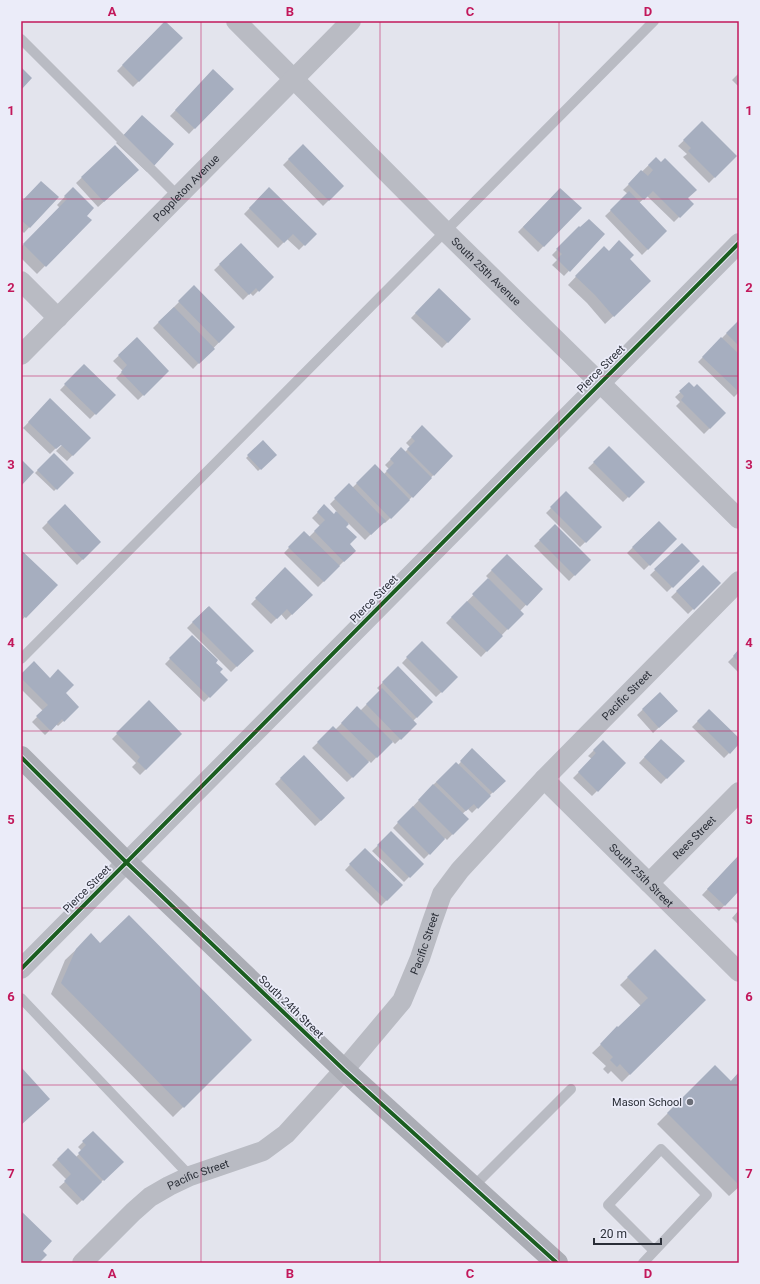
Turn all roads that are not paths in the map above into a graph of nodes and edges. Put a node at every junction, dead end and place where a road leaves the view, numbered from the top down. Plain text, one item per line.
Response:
1 (236, 21) edge
2 (351, 21) edge
3 (654, 21) edge
4 (21, 39) edge
5 (294, 79) junction
6 (178, 196) junction
7 (445, 231) junction
8 (739, 243) edge
9 (21, 282) edge
10 (58, 318) junction
11 (21, 355) edge
12 (600, 383) junction
13 (739, 519) edge
14 (739, 581) edge
15 (21, 659) edge
16 (21, 757) edge
17 (544, 779) junction
18 (739, 792) edge
19 (126, 862) junction
20 (649, 883) junction
21 (21, 969) edge
22 (739, 972) edge
23 (21, 998) edge
24 (344, 1070) junction
25 (571, 1089) dead end
26 (190, 1176) junction
27 (473, 1187) junction
28 (654, 1251) junction
29 (82, 1263) edge
30 (557, 1263) edge
31 (643, 1263) edge

1 - 5 street, South 25th Avenue
2 - 5 street, Poppleton Avenue
3 - 7 lane
4 - 6 lane
5 - 6 street, Poppleton Avenue
5 - 7 street, South 25th Avenue
6 - 10 street, Poppleton Avenue
7 - 12 street, South 25th Avenue
7 - 15 lane
8 - 12 street, Pierce Street
9 - 10 street
10 - 11 street, Poppleton Avenue
12 - 13 street, South 25th Avenue
12 - 19 street, Pierce Street
14 - 17 street, Pacific Street
16 - 19 main road, South 24th Street
17 - 20 street, South 25th Street
17 - 24 street, Pacific Street
18 - 20 street, Rees Street
19 - 21 street, Pierce Street
19 - 24 main road, South 24th Street
20 - 22 street, South 25th Street
23 - 26 lane
24 - 26 street, Pacific Street
24 - 27 main road, South 24th Street
25 - 27 lane
26 - 29 street, Pacific Street
27 - 30 main road, South 24th Street
28 - 28 lane
28 - 31 lane

